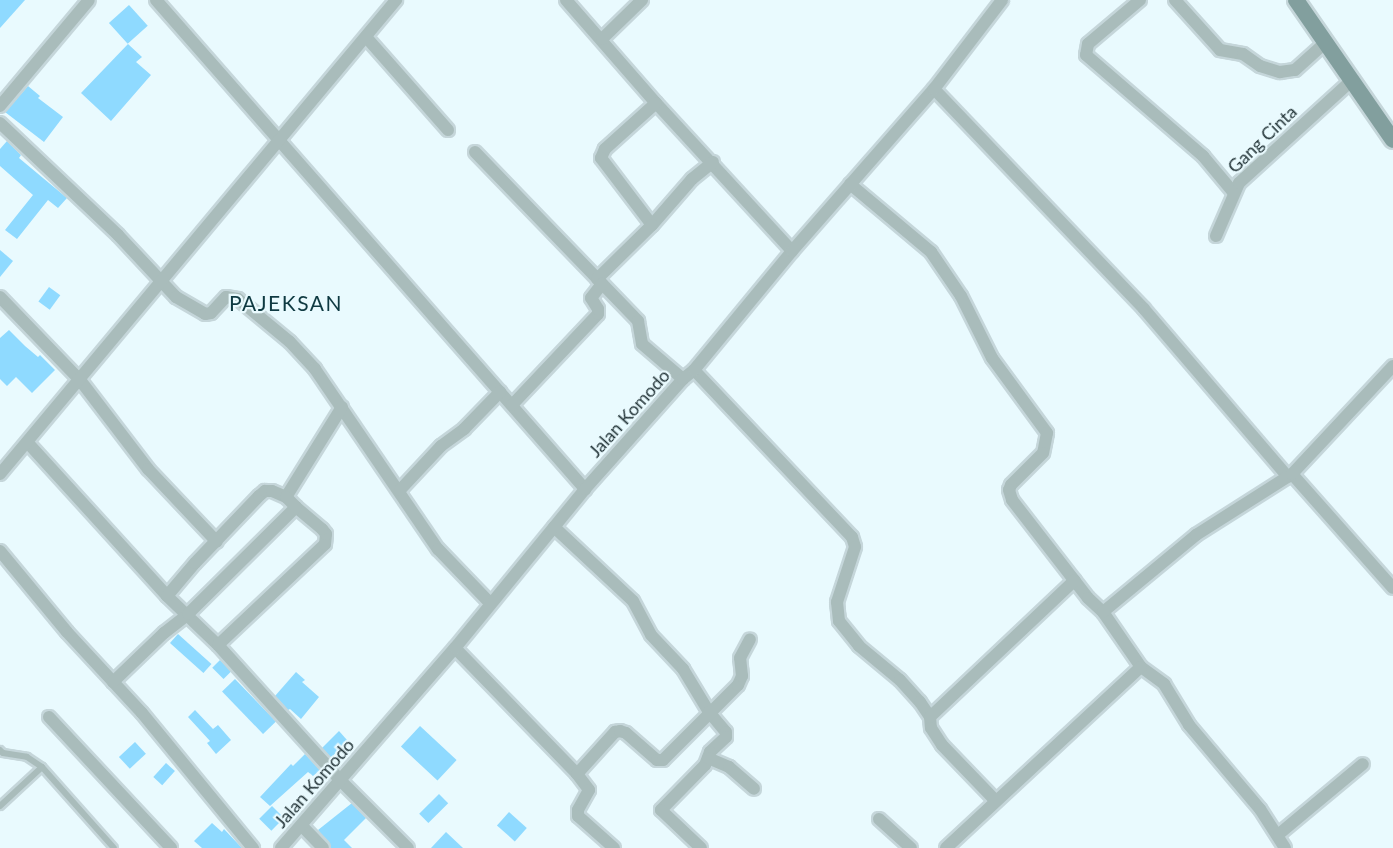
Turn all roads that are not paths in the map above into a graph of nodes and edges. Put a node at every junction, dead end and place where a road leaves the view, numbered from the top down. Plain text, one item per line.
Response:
1 (89, 0) edge
2 (156, 0) edge
3 (566, 0) edge
4 (642, 0) edge
5 (1002, 0) edge
6 (1140, 0) edge
7 (1175, 0) edge
8 (1296, 0) edge
9 (392, 1) edge
10 (366, 37) junction
11 (602, 39) junction
12 (1326, 42) junction
13 (1352, 80) junction
14 (934, 90) junction
15 (656, 103) junction
16 (0, 106) edge
17 (0, 123) edge
18 (448, 130) dead end
19 (1393, 140) edge
20 (278, 141) junction
21 (475, 152) dead end
22 (713, 162) junction
23 (850, 184) junction
24 (1234, 192) junction
25 (652, 225) junction
26 (1216, 236) dead end
27 (792, 250) junction
28 (600, 281) junction
29 (161, 284) junction
30 (0, 297) edge
31 (1393, 366) edge
32 (694, 370) junction
33 (683, 379) junction
34 (80, 380) junction
35 (501, 392) junction
36 (512, 405) junction
37 (342, 406) junction
38 (28, 443) junction
39 (1, 473) edge
40 (1290, 476) junction
41 (585, 489) junction
42 (400, 490) junction
43 (286, 496) junction
44 (296, 507) junction
45 (555, 527) junction
46 (217, 542) junction
47 (0, 551) edge
48 (1075, 580) junction
49 (1393, 588) edge
50 (168, 596) junction
51 (491, 604) junction
52 (1103, 612) junction
53 (188, 614) junction
54 (750, 639) dead end
55 (218, 645) junction
56 (455, 648) junction
57 (1141, 667) junction
58 (113, 682) junction
59 (709, 712) junction
60 (49, 717) dead end
61 (930, 717) junction
62 (1, 753) edge
63 (708, 758) junction
64 (1363, 764) dead end
65 (42, 767) junction
66 (577, 774) junction
67 (340, 780) junction
68 (754, 789) dead end
69 (995, 800) junction
70 (0, 806) edge
71 (879, 819) dead end
72 (302, 826) junction
73 (1279, 834) junction
74 (114, 848) edge
75 (171, 848) edge
76 (253, 848) edge
77 (281, 848) edge
78 (322, 848) edge
79 (408, 848) edge
80 (614, 848) edge
81 (701, 848) edge
82 (911, 848) edge
83 (946, 848) edge
84 (1285, 848) edge

1 - 16 street
2 - 20 street
3 - 11 street
4 - 11 street
5 - 14 street, Jalan Komodo
6 - 24 street
7 - 12 street
8 - 12 street
9 - 10 street
10 - 18 street
10 - 20 street
11 - 15 street
12 - 13 street
13 - 19 street
13 - 24 street, Gang Cinta
14 - 23 street, Jalan Komodo
14 - 40 street
15 - 22 street
15 - 25 street
17 - 29 street
20 - 29 street
20 - 35 street
21 - 28 street
22 - 25 street
22 - 27 street
23 - 27 street, Jalan Komodo
23 - 48 street
24 - 26 street, Gang Cinta
25 - 28 street
27 - 32 street, Jalan Komodo
28 - 33 street
28 - 36 street
29 - 34 street
29 - 37 street
30 - 34 street
31 - 40 street
32 - 33 street, Jalan Komodo
32 - 61 street
33 - 41 street, Jalan Komodo
34 - 38 street
34 - 46 street
35 - 36 street
35 - 42 street
36 - 41 street
37 - 42 street
37 - 43 street
38 - 39 street
38 - 50 street
40 - 49 street
40 - 52 street
41 - 45 street, Jalan Komodo
42 - 51 street
43 - 44 street
43 - 46 street
44 - 53 street
44 - 55 street
45 - 51 street, Jalan Komodo
45 - 59 street
46 - 50 street
47 - 58 street
48 - 52 street
48 - 61 street
50 - 53 street
51 - 56 street, Jalan Komodo
52 - 57 street
53 - 55 street
53 - 58 street
54 - 59 street
55 - 67 street
56 - 66 street
56 - 67 street, Jalan Komodo
57 - 69 street
57 - 73 street
58 - 76 street
59 - 63 street
59 - 66 street
60 - 75 street
61 - 69 street
62 - 65 lane
63 - 68 street
63 - 81 street
64 - 73 street
65 - 70 lane
65 - 74 lane
66 - 80 street
67 - 72 street, Jalan Komodo
67 - 79 street
69 - 83 street
71 - 82 street
72 - 77 street, Jalan Komodo
72 - 78 street
73 - 84 street

